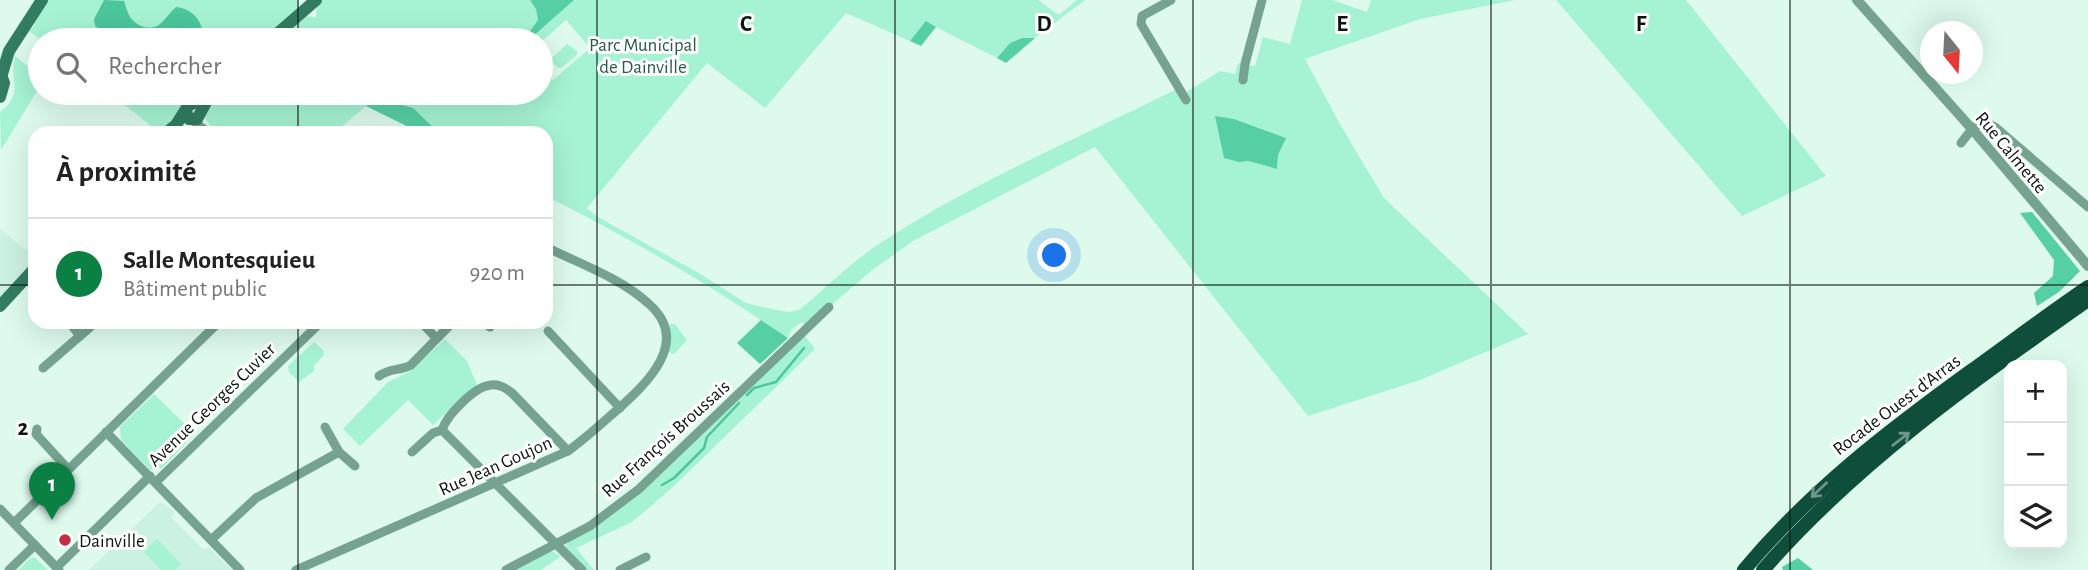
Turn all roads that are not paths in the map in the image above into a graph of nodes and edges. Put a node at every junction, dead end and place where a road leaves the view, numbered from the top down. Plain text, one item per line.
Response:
1 (34, 0) edge
2 (42, 0) edge
3 (316, 0) edge
4 (1171, 0) edge
5 (1262, 0) edge
6 (1857, 0) edge
7 (284, 28) edge
8 (0, 51) edge
9 (1, 73) edge
10 (1243, 80) dead end
11 (0, 97) edge
12 (1186, 100) dead end
13 (202, 105) edge
14 (194, 114) junction
15 (176, 126) edge
16 (203, 126) edge
17 (1972, 129) junction
18 (1961, 143) dead end
19 (2088, 207) edge
20 (553, 250) edge
21 (2087, 265) edge
22 (28, 285) edge
23 (2088, 287) edge
24 (2088, 300) edge
25 (0, 306) edge
26 (829, 307) dead end
27 (74, 329) edge
28 (88, 329) edge
29 (212, 329) edge
30 (314, 329) edge
31 (428, 329) edge
32 (446, 329) edge
33 (548, 331) dead end
34 (80, 336) junction
35 (436, 338) junction
36 (43, 368) dead end
37 (379, 376) dead end
38 (620, 408) junction
39 (325, 427) dead end
40 (443, 428) junction
41 (37, 429) dead end
42 (106, 432) junction
43 (568, 451) junction
44 (339, 452) junction
45 (412, 452) dead end
46 (355, 466) dead end
47 (68, 469) junction
48 (153, 479) junction
49 (496, 483) junction
50 (0, 509) edge
51 (14, 523) junction
52 (211, 540) junction
53 (554, 544) junction
54 (35, 545) junction
55 (646, 557) dead end
56 (58, 569) edge
57 (9, 570) edge
58 (240, 570) edge
59 (296, 570) edge
60 (506, 570) edge
61 (582, 570) edge
62 (620, 570) edge
63 (1744, 570) edge
64 (1763, 570) edge

1 - 8 main road
2 - 9 main road
3 - 7 main road
4 - 12 street
5 - 10 street
6 - 17 street, Rue Calmette
9 - 11 main road
13 - 14 main road
14 - 15 main road
14 - 16 street
17 - 18 street
17 - 19 street
17 - 21 street, Rue Calmette
20 - 38 street, Rue Jean Goujon
22 - 25 main road
23 -> 63 highway, Rocade Ouest d'Arras
64 -> 24 highway, Rocade Ouest d'Arras
26 - 53 street, Rue François Broussais
27 - 34 street
28 - 34 street
29 - 42 street
30 - 48 street, Avenue Georges Cuvier
31 - 35 street
32 - 35 street
33 - 38 street
34 - 36 street
35 - 37 street
38 - 43 street, Rue Jean Goujon
39 - 44 street
40 - 43 street
40 - 45 street
40 - 49 street
41 - 47 street
42 - 47 street
42 - 48 street
43 - 49 street, Rue Jean Goujon
44 - 46 street
44 - 52 street
47 - 51 street
48 - 52 street
48 - 56 street, Avenue Georges Cuvier
49 - 53 street
49 - 59 street, Rue Jean Goujon
50 - 51 street
51 - 54 street
52 - 58 street
53 - 60 street, Rue François Broussais
53 - 61 street
54 - 56 street
54 - 57 street
55 - 62 street

